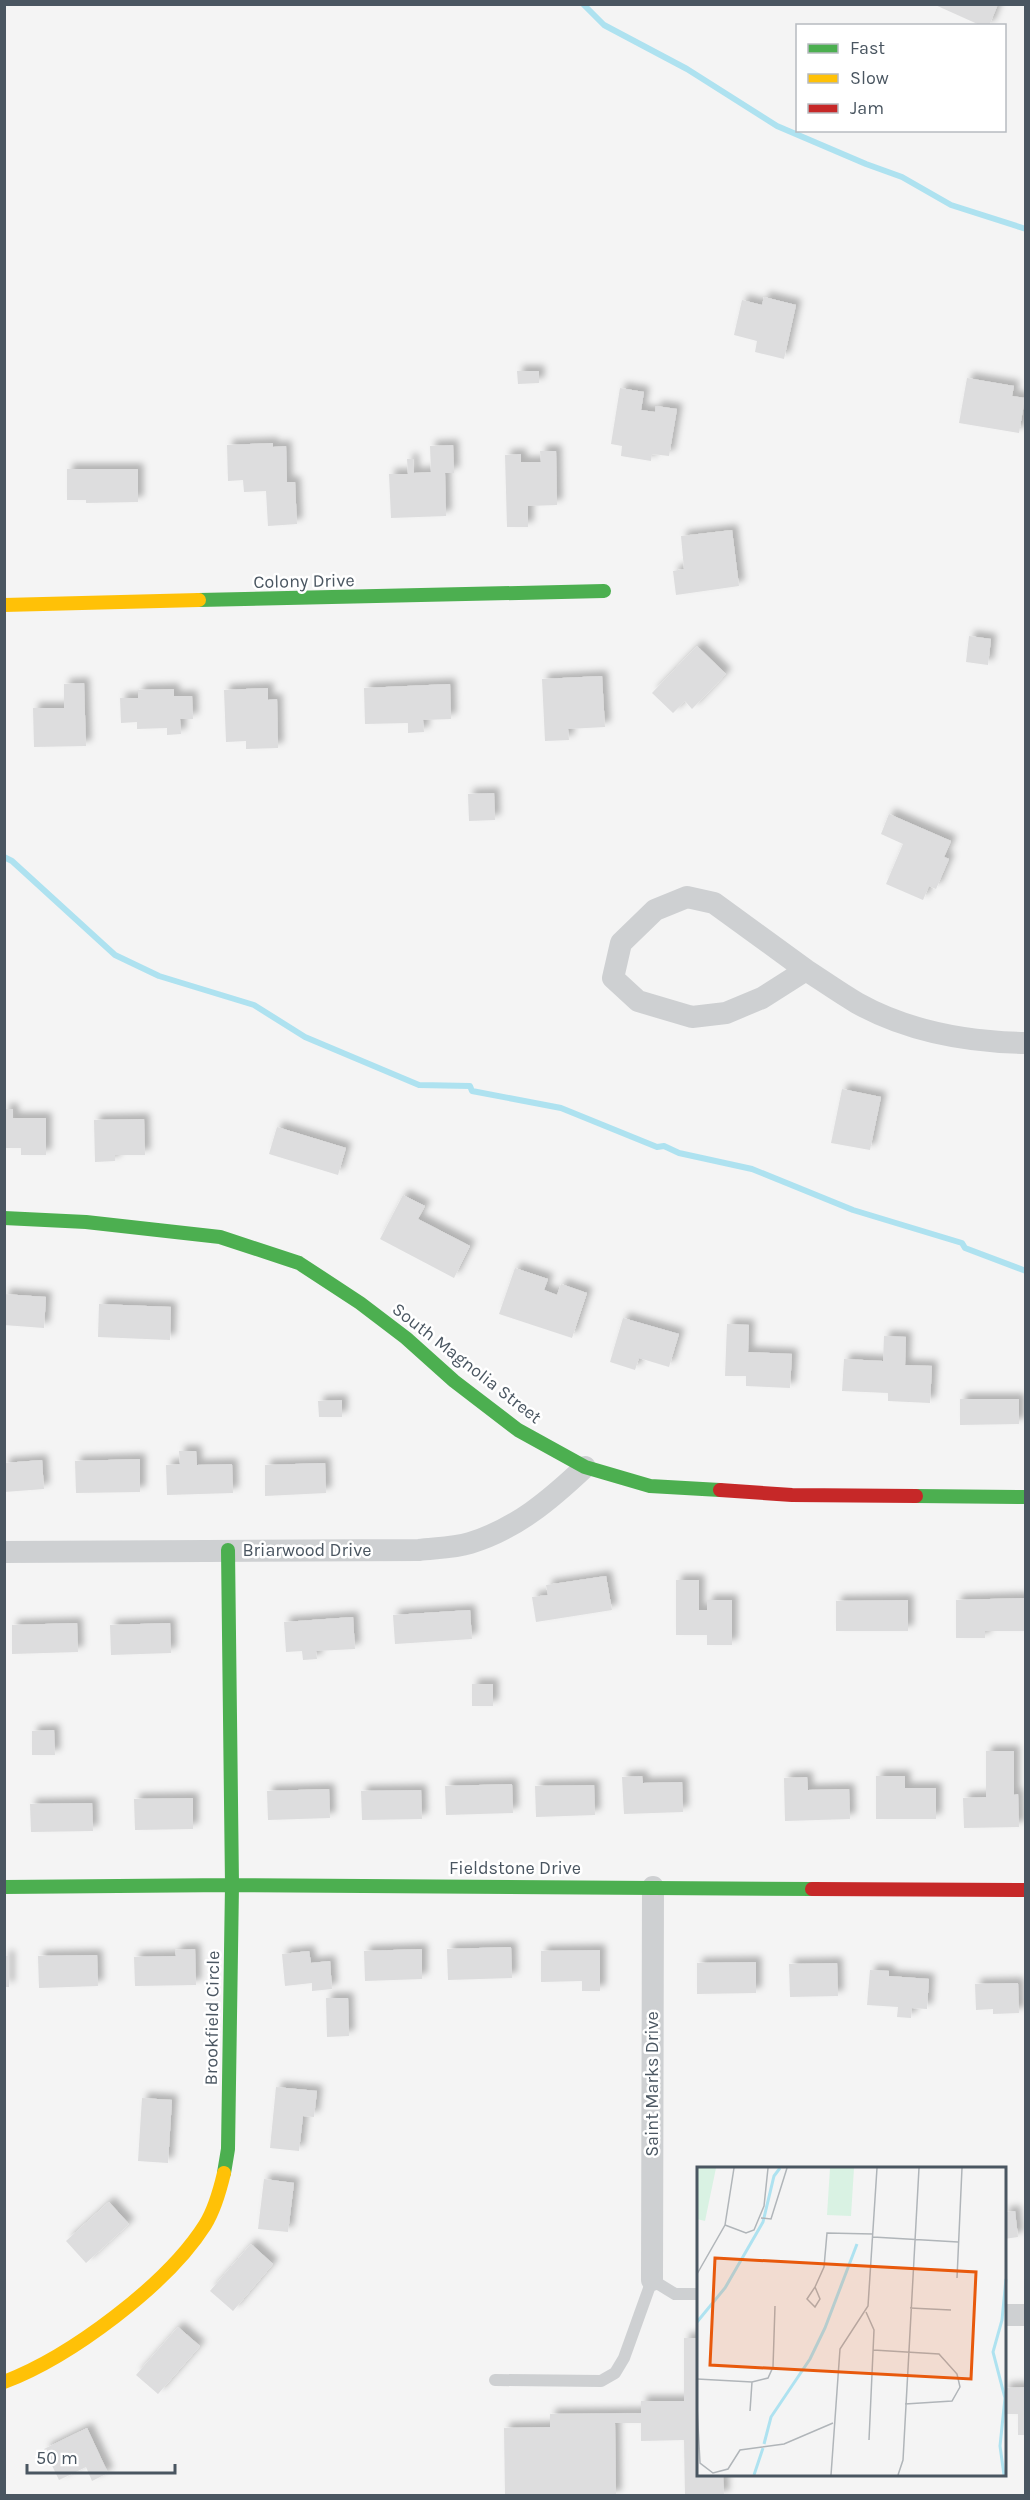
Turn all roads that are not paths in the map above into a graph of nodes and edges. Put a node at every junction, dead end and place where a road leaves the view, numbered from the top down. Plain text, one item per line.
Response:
1 (604, 591) dead end
2 (4, 605) edge
3 (806, 970) junction
4 (1026, 1043) edge
5 (4, 1218) edge
6 (585, 1467) junction
7 (1026, 1497) edge
8 (228, 1550) junction
9 (4, 1552) edge
10 (232, 1885) junction
11 (4, 1887) edge
12 (652, 1887) junction
13 (1026, 1890) edge
14 (652, 2280) junction
15 (697, 2294) edge
16 (1006, 2315) edge
17 (1026, 2315) edge
18 (495, 2380) dead end
19 (4, 2382) edge

1 - 2 street, Colony Drive
3 - 3 street
3 - 4 street
5 - 6 street, South Magnolia Street
6 - 7 street, South Magnolia Street
6 - 8 street, Briarwood Drive
8 - 9 street, Briarwood Drive
8 - 10 street, Brookfield Circle
10 - 11 street, Fieldstone Drive
10 - 12 street, Fieldstone Drive
10 - 19 street, Brookfield Circle
12 - 13 street, Fieldstone Drive
12 - 14 street, Saint Marks Drive
14 - 15 lane
14 - 18 lane
16 - 17 street

